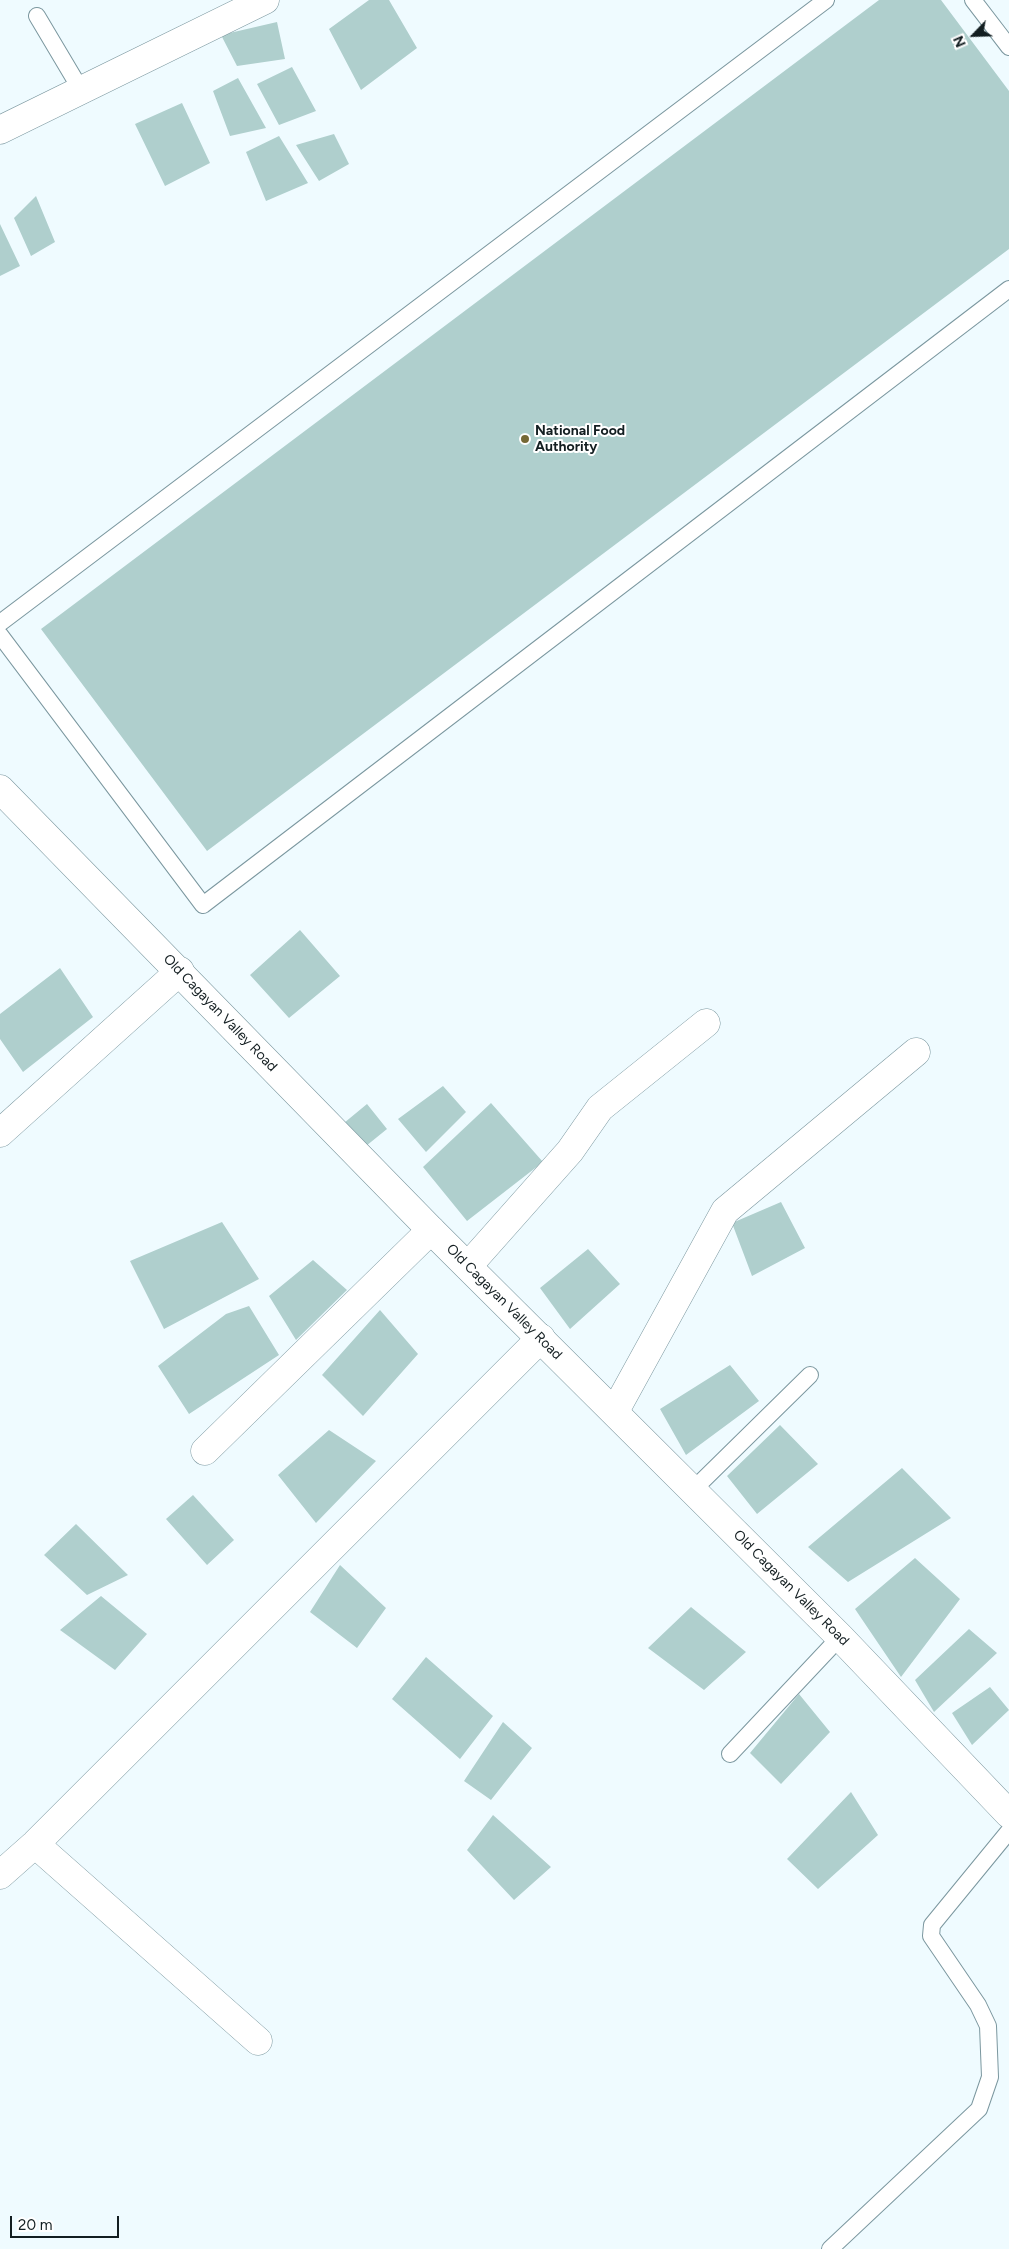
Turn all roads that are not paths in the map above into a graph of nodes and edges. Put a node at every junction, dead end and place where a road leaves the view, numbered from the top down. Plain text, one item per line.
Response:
1 (265, 0) edge
2 (826, 0) edge
3 (974, 0) edge
4 (37, 16) dead end
5 (1009, 47) edge
6 (81, 90) junction
7 (0, 130) edge
8 (1009, 289) edge
9 (0, 623) edge
10 (0, 635) edge
11 (0, 789) edge
12 (180, 971) junction
13 (706, 1023) dead end
14 (916, 1052) dead end
15 (0, 1133) edge
16 (431, 1230) junction
17 (468, 1266) junction
18 (541, 1338) junction
19 (810, 1374) dead end
20 (615, 1411) junction
21 (205, 1452) dead end
22 (694, 1490) junction
23 (840, 1637) junction
24 (730, 1754) dead end
25 (1009, 1814) edge
26 (1009, 1831) edge
27 (34, 1844) junction
28 (0, 1875) edge
29 (258, 2042) dead end
30 (830, 2249) edge

1 - 6 street
2 - 9 lane
3 - 5 lane
4 - 6 lane
6 - 7 street
8 - 10 lane
11 - 12 street, Old Cagayan Valley Road
12 - 15 street
12 - 16 street, Old Cagayan Valley Road
13 - 17 street
14 - 20 street
16 - 17 street, Old Cagayan Valley Road
16 - 21 street
17 - 18 street, Old Cagayan Valley Road
18 - 20 street, Old Cagayan Valley Road
18 - 27 street
19 - 22 lane
20 - 22 street, Old Cagayan Valley Road
22 - 23 street, Old Cagayan Valley Road
23 - 24 lane
23 - 25 street, Old Cagayan Valley Road
26 - 30 lane
27 - 28 street
27 - 29 street

